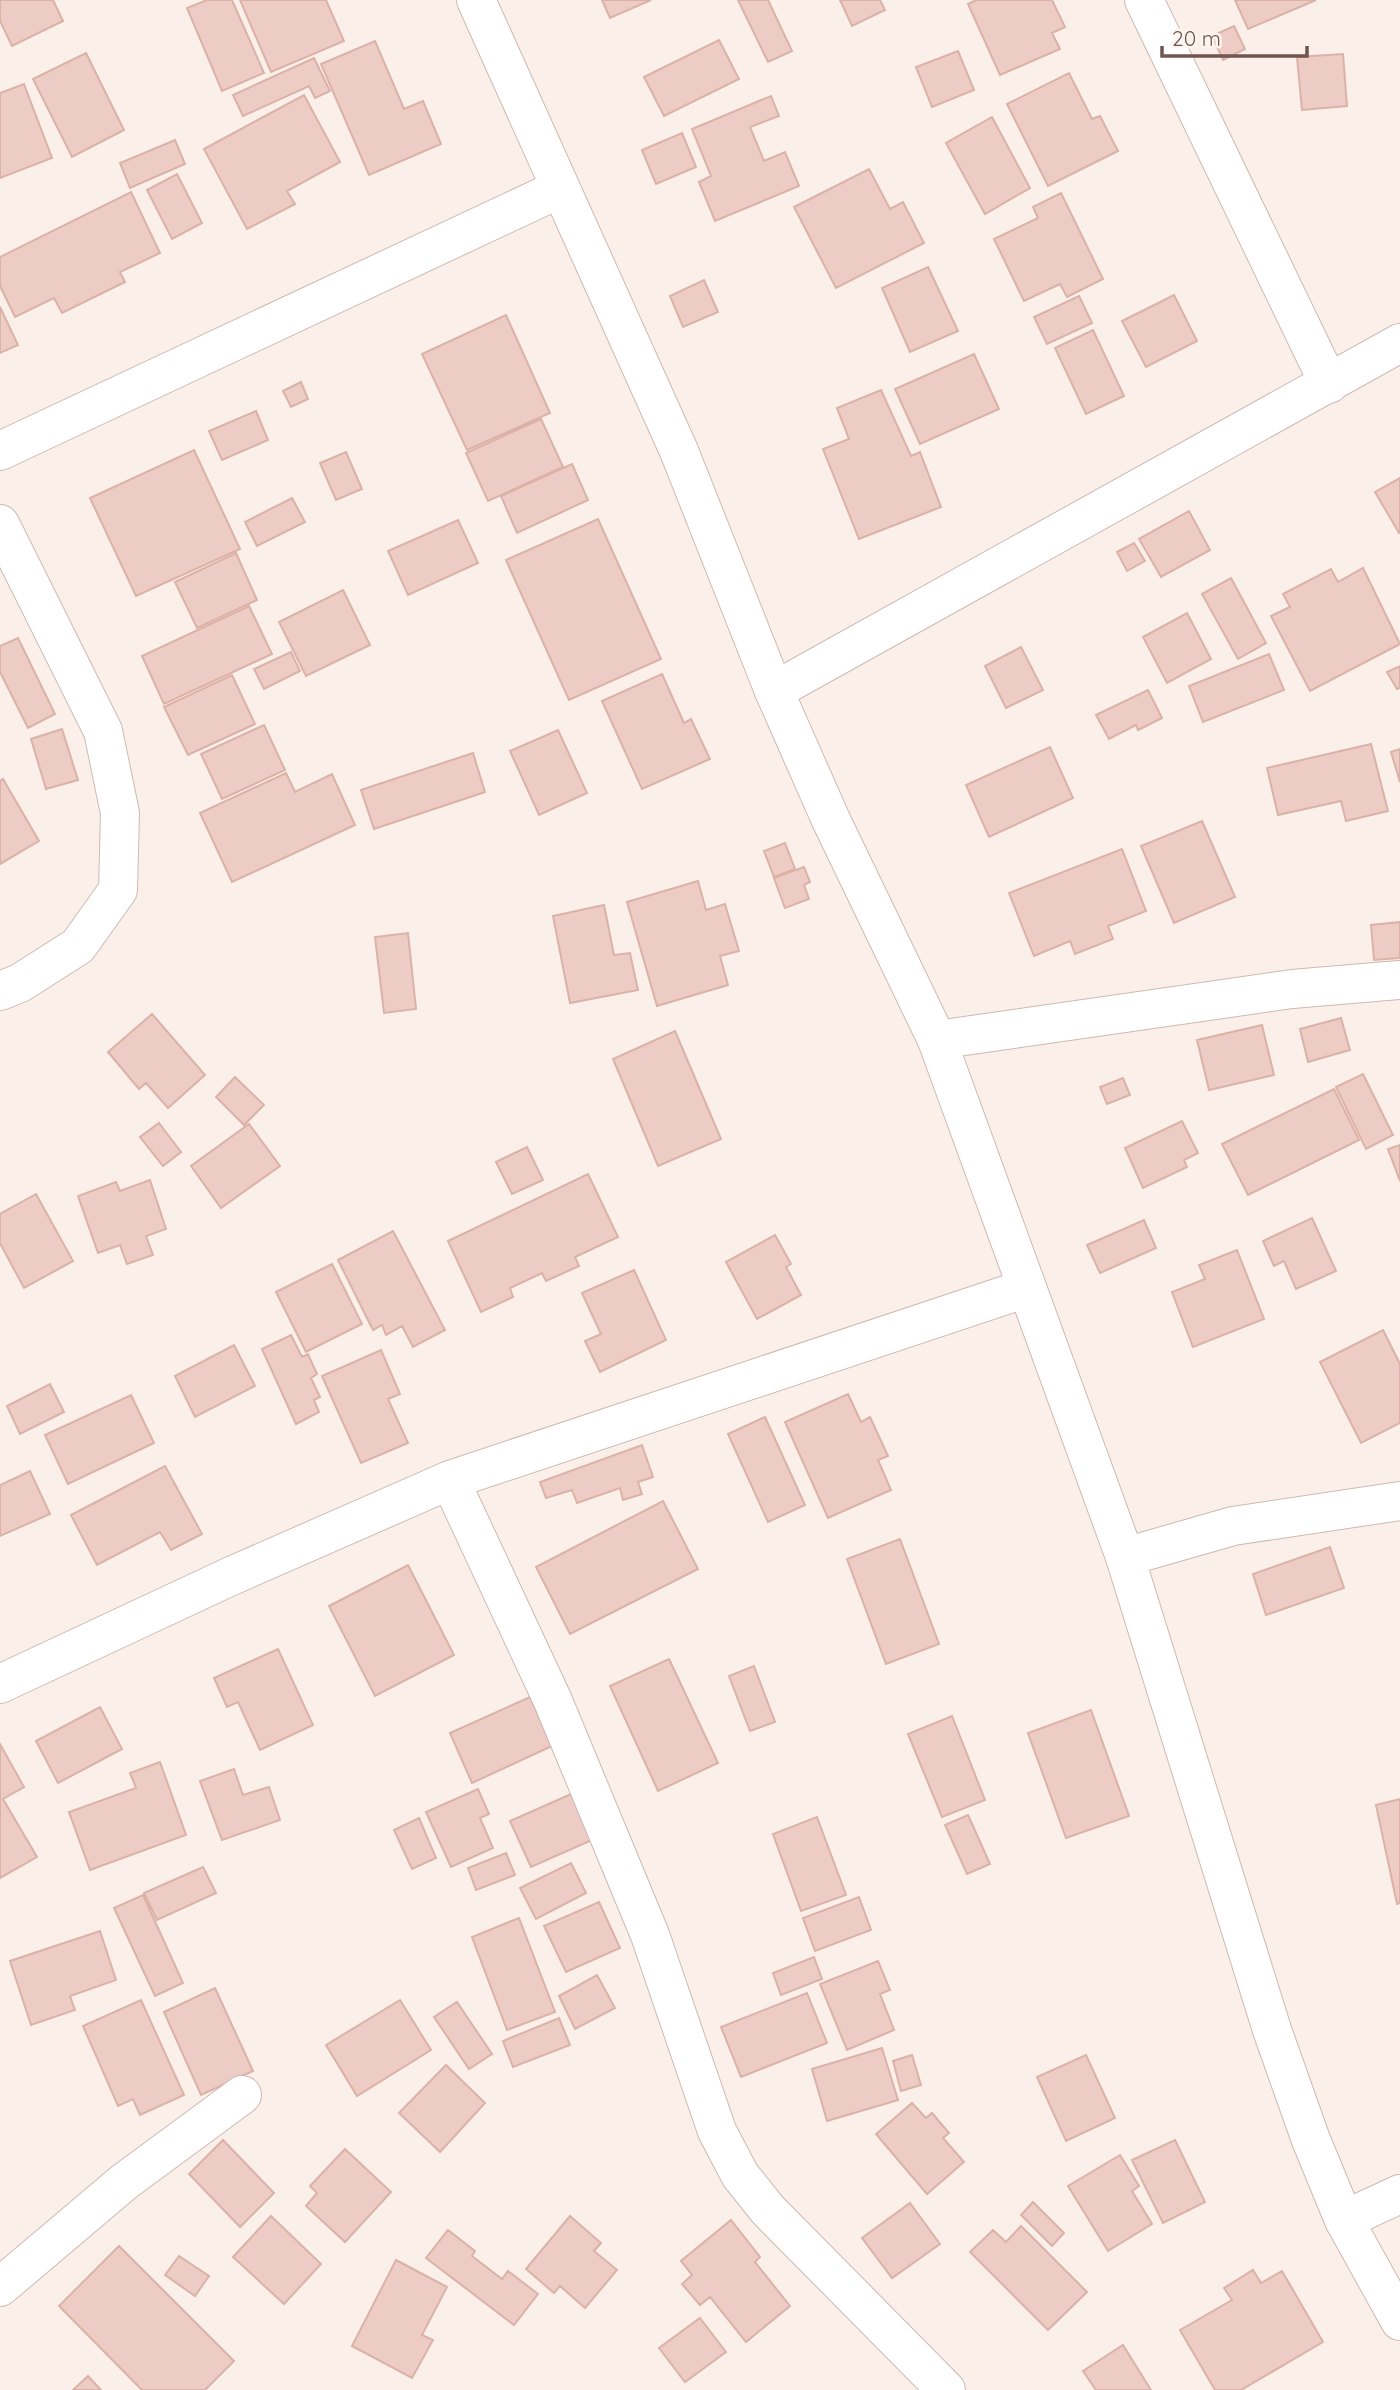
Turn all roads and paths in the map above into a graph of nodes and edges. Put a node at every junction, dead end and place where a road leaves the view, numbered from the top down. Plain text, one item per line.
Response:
1 (476, 0) edge
2 (1144, 0) edge
3 (559, 188) junction
4 (1400, 343) edge
5 (1329, 384) junction
6 (0, 451) edge
7 (0, 524) edge
8 (774, 691) junction
9 (1400, 980) edge
10 (0, 991) edge
11 (937, 1040) junction
12 (1027, 1288) junction
13 (450, 1480) junction
14 (1400, 1501) edge
15 (1125, 1557) junction
16 (0, 1684) edge
17 (242, 2095) dead end
18 (1400, 2194) edge
19 (1344, 2220) junction
20 (0, 2287) edge
21 (1400, 2321) edge
22 (946, 2390) edge

1 - 3 street
2 - 5 street
3 - 6 street
3 - 8 street
4 - 5 street
5 - 8 street
7 - 10 street
8 - 11 street
9 - 11 street
11 - 12 street
12 - 13 street
12 - 15 street
13 - 16 street
13 - 22 street
14 - 15 street
15 - 19 street
17 - 20 street
18 - 19 street
19 - 21 street

